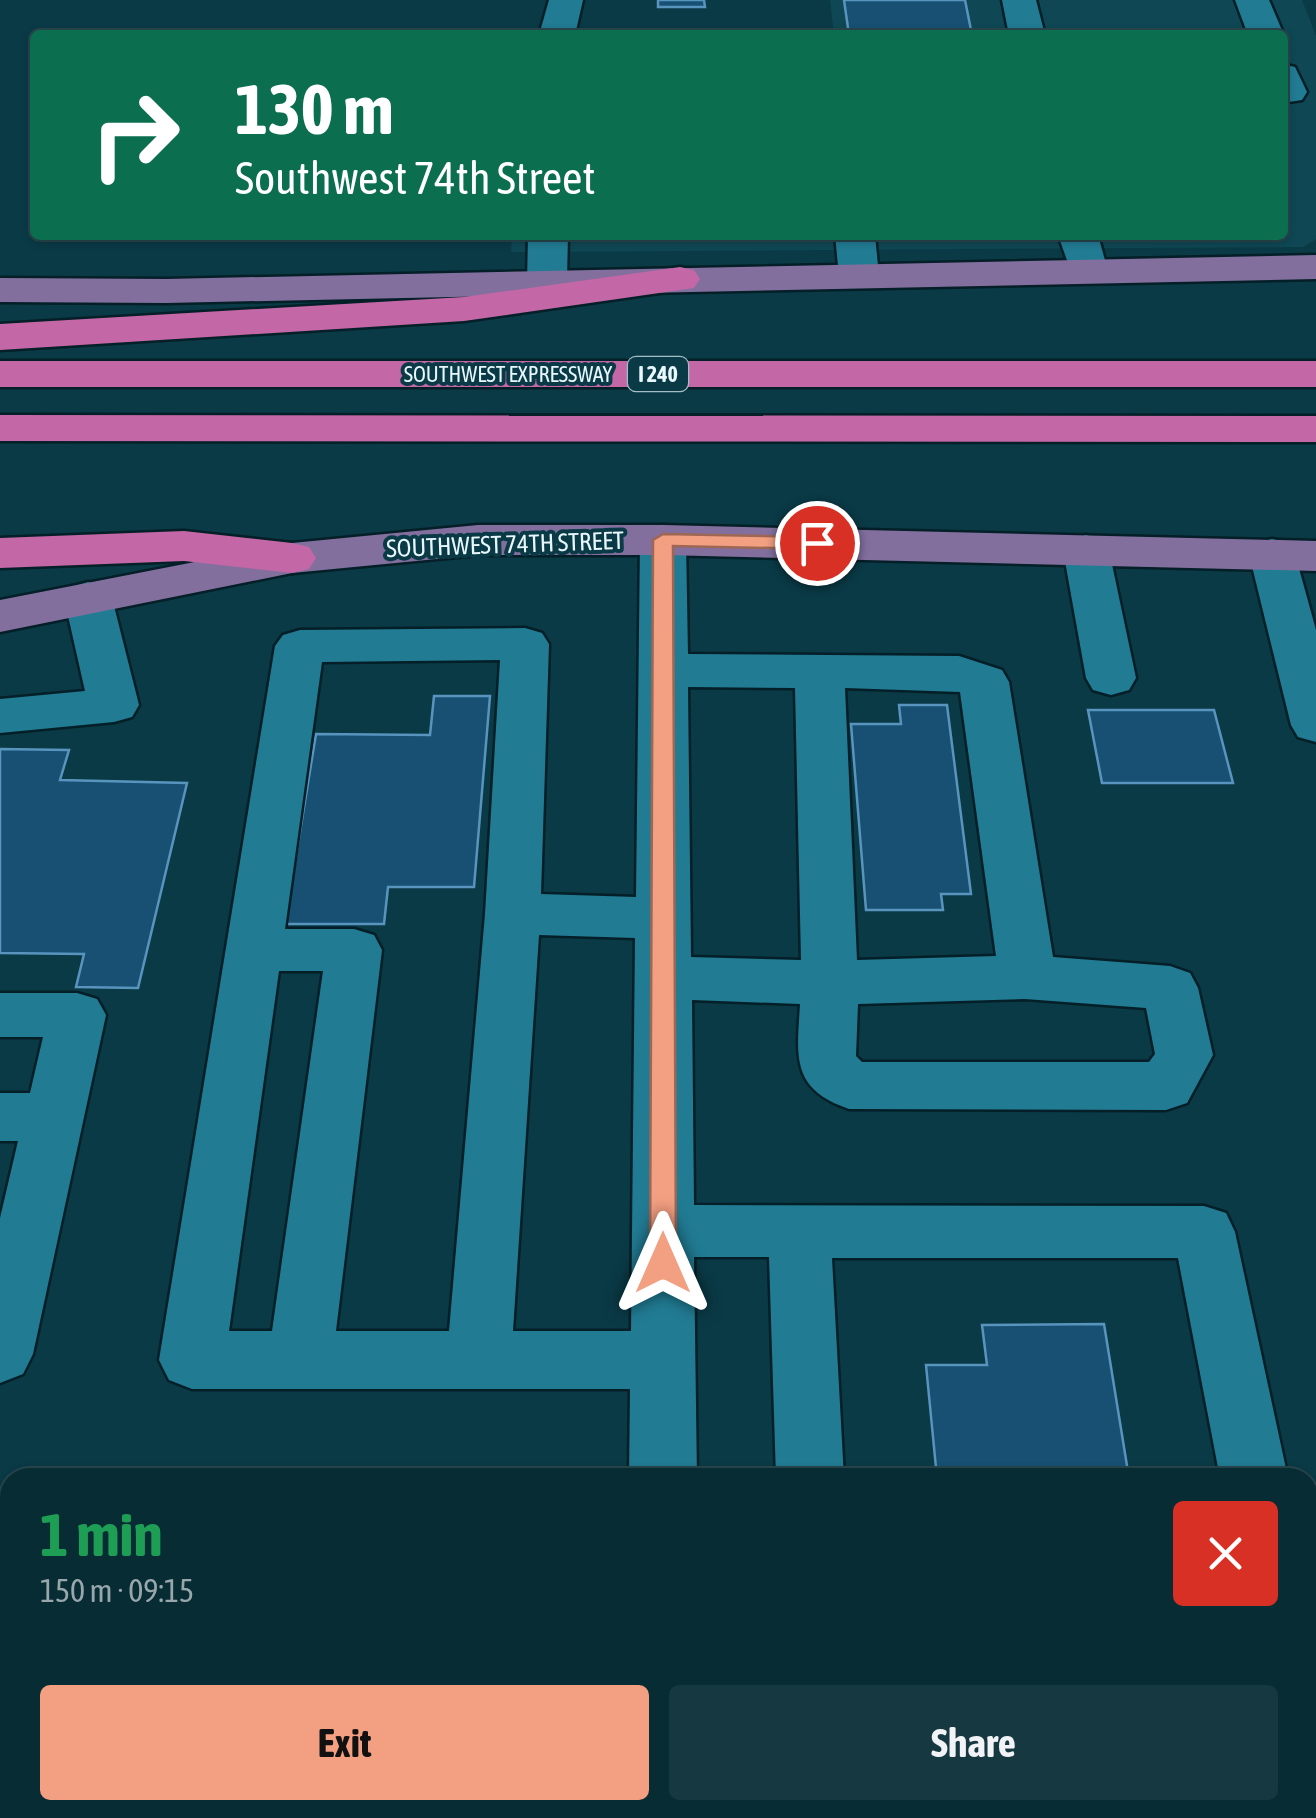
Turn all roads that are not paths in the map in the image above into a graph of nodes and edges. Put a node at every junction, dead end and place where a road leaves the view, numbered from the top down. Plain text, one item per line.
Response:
1 (566, 0) edge
2 (1019, 0) edge
3 (1252, 0) edge
4 (557, 30) edge
5 (1026, 30) edge
6 (1264, 30) edge
7 (548, 240) edge
8 (855, 240) edge
9 (1083, 253) edge
10 (1311, 269) edge
11 (859, 276) junction
12 (680, 279) junction
13 (546, 282) junction
14 (0, 290) edge
15 (0, 337) edge
16 (0, 374) edge
17 (1316, 374) edge
18 (0, 428) edge
19 (1316, 429) edge
20 (663, 540) junction
21 (1086, 550) junction
22 (0, 553) edge
23 (1294, 555) edge
24 (292, 558) junction
25 (88, 598) junction
26 (0, 616) edge
27 (1306, 653) edge
28 (663, 670) junction
29 (818, 672) junction
30 (1111, 678) dead end
31 (0, 716) edge
32 (1316, 725) edge
33 (513, 914) junction
34 (663, 918) junction
35 (254, 950) junction
36 (1024, 957) junction
37 (663, 978) junction
38 (830, 984) junction
39 (0, 1015) edge
40 (27, 1117) edge
41 (663, 1231) junction
42 (799, 1231) junction
43 (12, 1251) edge
44 (0, 1354) edge
45 (300, 1360) junction
46 (479, 1360) junction
47 (663, 1360) junction
48 (663, 1468) edge
49 (810, 1468) edge
50 (1252, 1468) edge

1 - 4 street
2 - 5 street
3 - 6 street
7 - 13 street
8 - 11 street
9 - 10 main road
9 - 11 main road
11 - 12 main road
12 - 13 main road
12 - 15 highway
13 - 14 main road
16 - 17 highway, SOUTHWEST EXPRESSWAY / I 240
18 - 19 highway
20 - 21 main road, SOUTHWEST 74TH STREET
20 - 24 main road, SOUTHWEST 74TH STREET
20 - 28 street
21 - 23 main road, SOUTHWEST 74TH STREET
21 - 30 street
22 - 24 highway
23 - 27 street
24 - 25 main road, SOUTHWEST 74TH STREET
25 - 26 main road, SOUTHWEST 74TH STREET
25 - 31 street
27 - 32 street
28 - 29 street
28 - 34 street
29 - 36 street
29 - 38 street
33 - 34 street
33 - 35 street
33 - 46 street
34 - 37 street
35 - 45 street
35 - 45 street
36 - 38 street
36 - 38 street
37 - 38 street
37 - 41 street
39 - 40 street
40 - 43 street
41 - 42 street
41 - 47 street
42 - 49 street
42 - 50 street
43 - 44 street
45 - 46 street
46 - 47 street
47 - 48 street

